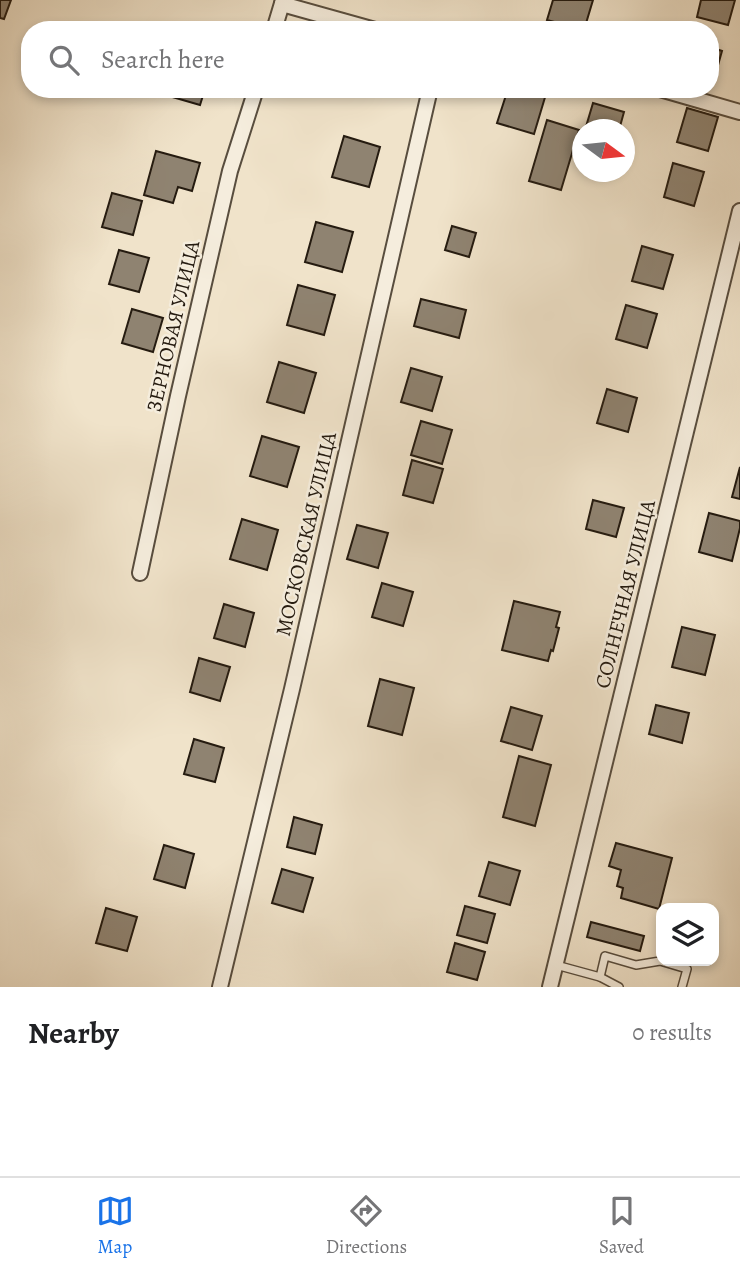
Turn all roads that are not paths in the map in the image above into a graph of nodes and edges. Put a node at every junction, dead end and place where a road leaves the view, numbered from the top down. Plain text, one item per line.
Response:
1 (282, 2) edge
2 (277, 21) edge
3 (345, 21) edge
4 (253, 98) edge
5 (428, 98) edge
6 (693, 98) edge
7 (740, 111) edge
8 (740, 211) edge
9 (139, 573) dead end
10 (556, 965) junction
11 (600, 977) junction
12 (220, 987) edge
13 (551, 987) edge
14 (619, 987) edge
15 (682, 987) edge

1 - 2 street
1 - 3 street
4 - 9 street, ЗЕРНОВАЯ УЛИЦА
5 - 12 street, МОСКОВСКАЯ УЛИЦА
6 - 7 street
8 - 10 street, СОЛНЕЧНАЯ УЛИЦА
10 - 11 lane
10 - 13 street, СОЛНЕЧНАЯ УЛИЦА
11 - 14 lane
11 - 15 lane

